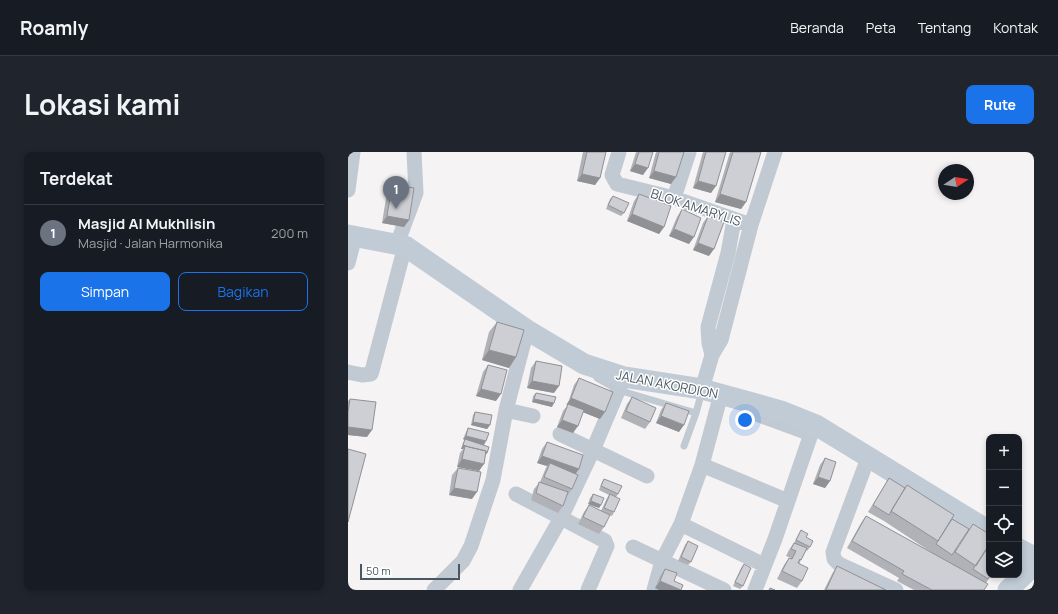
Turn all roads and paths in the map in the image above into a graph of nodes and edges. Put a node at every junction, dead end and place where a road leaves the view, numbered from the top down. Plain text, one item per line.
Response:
1 (353, 152) edge
2 (414, 152) edge
3 (619, 152) edge
4 (689, 152) edge
5 (775, 152) edge
6 (348, 190) edge
7 (674, 198) junction
8 (734, 220) junction
9 (752, 225) junction
10 (351, 236) edge
11 (401, 245) junction
12 (728, 253) junction
13 (744, 259) junction
14 (348, 263) edge
15 (527, 330) junction
16 (712, 355) junction
17 (348, 372) edge
18 (621, 383) junction
19 (714, 395) junction
20 (506, 410) junction
21 (696, 413) junction
22 (533, 416) dead end
23 (813, 429) junction
24 (560, 434) dead end
25 (684, 446) dead end
26 (593, 450) junction
27 (868, 458) junction
28 (702, 465) junction
29 (646, 476) dead end
30 (516, 494) dead end
31 (788, 502) junction
32 (561, 518) junction
33 (681, 524) junction
34 (986, 529) edge
35 (633, 547) dead end
36 (1022, 551) edge
37 (1034, 557) edge
38 (662, 561) junction
39 (764, 565) junction
40 (1034, 565) edge
41 (434, 590) edge
42 (520, 590) edge
43 (588, 590) edge
44 (654, 590) edge
45 (724, 590) edge
46 (755, 590) edge
47 (896, 590) edge
48 (1008, 590) edge

1 - 6 street
2 - 11 street
3 - 7 street, BLOK AMARYLIS
4 - 7 street
5 - 9 street
7 - 8 street, BLOK AMARYLIS
8 - 9 street, BLOK AMARYLIS
8 - 12 street
9 - 13 street
10 - 11 street, JALAN AKORDION
10 - 14 street
11 - 15 street, JALAN AKORDION
11 - 17 street
12 - 13 street
12 - 16 street
13 - 16 street
15 - 18 street, JALAN AKORDION
15 - 20 street
16 - 19 street
18 - 19 street, JALAN AKORDION
18 - 21 lane
18 - 26 street
19 - 21 lane
19 - 23 street, JALAN AKORDION
19 - 28 street
20 - 22 street
20 - 41 street
21 - 25 lane
23 - 27 street, JALAN AKORDION
23 - 31 street
24 - 26 street
26 - 29 street
26 - 32 street
27 - 34 street, JALAN AKORDION
27 - 47 street
28 - 31 street
28 - 33 street
30 - 32 street
31 - 39 street
32 - 42 street
32 - 43 street
33 - 38 street
33 - 39 street
35 - 38 street
36 - 37 street
38 - 44 street
38 - 45 street
39 - 46 street
40 - 48 street

